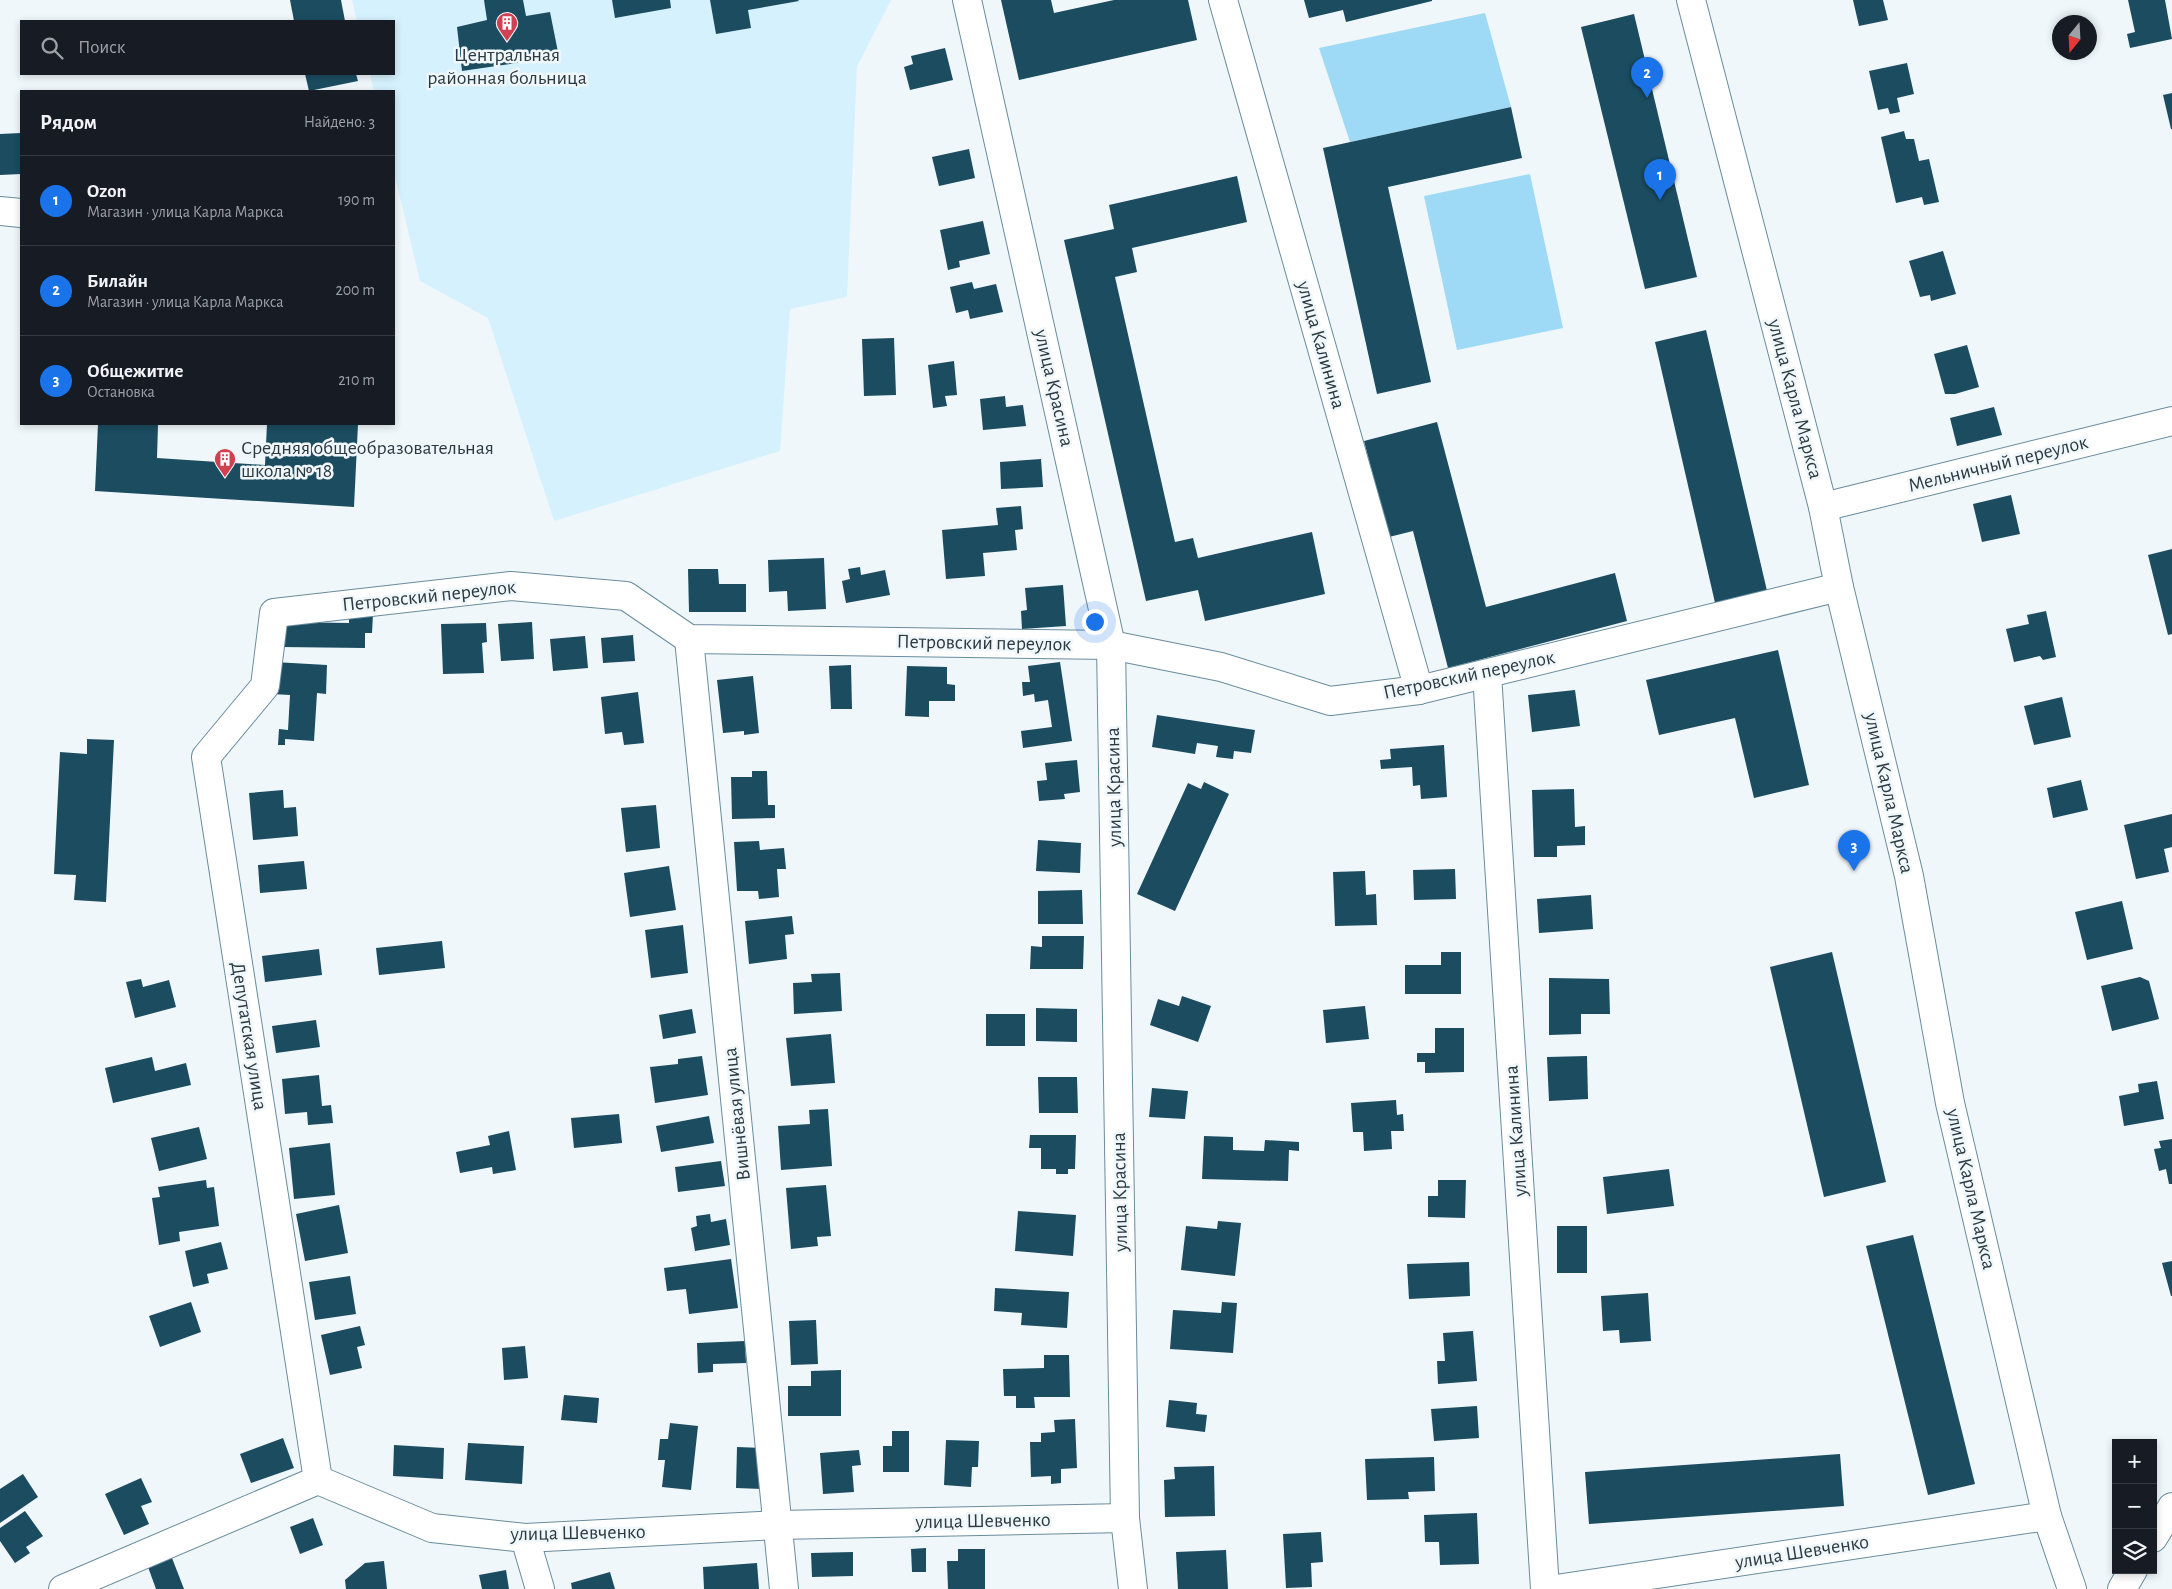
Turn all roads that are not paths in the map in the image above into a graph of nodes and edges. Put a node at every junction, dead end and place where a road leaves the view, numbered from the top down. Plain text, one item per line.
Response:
1 (967, 0) edge
2 (1223, 0) edge
3 (1691, 0) edge
4 (0, 211) edge
5 (20, 213) edge
6 (2172, 421) edge
7 (1824, 507) junction
8 (1839, 587) junction
9 (274, 612) joint
10 (689, 639) junction
11 (1111, 645) junction
12 (1487, 674) junction
13 (1419, 690) junction
14 (318, 1480) junction
15 (2172, 1507) edge
16 (2047, 1516) junction
17 (1126, 1518) junction
18 (778, 1525) junction
19 (2157, 1531) edge
20 (525, 1538) junction
21 (2131, 1574) edge
22 (63, 1589) edge
23 (540, 1589) edge
24 (784, 1589) edge
25 (1132, 1589) edge
26 (1545, 1589) edge
27 (1556, 1589) edge
28 (2072, 1589) edge
29 (2122, 1589) edge

1 - 11 street, улица Красина
2 - 13 street, улица Калинина
3 - 7 street, улица Карла Маркса
4 - 5 street
6 - 7 street, Мельничный переулок
7 - 8 street, улица Карла Маркса
8 - 12 street, Петровский переулок
8 - 16 street, улица Карла Маркса
9 - 10 street, Петровский переулок
9 - 14 street, Депутатская улица
10 - 11 street, Петровский переулок
10 - 18 street, Вишнёвая улица
11 - 13 street, Петровский переулок
11 - 17 street, улица Красина
12 - 13 street, Петровский переулок
12 - 26 street, улица Калинина
14 - 20 street, улица Шевченко
14 - 22 street
15 - 19 street
16 - 27 street, улица Шевченко
16 - 28 street, улица Карла Маркса
17 - 18 street, улица Шевченко
17 - 25 street, улица Красина
18 - 20 street, улица Шевченко
18 - 24 street, Вишнёвая улица
20 - 23 street
21 - 29 street

